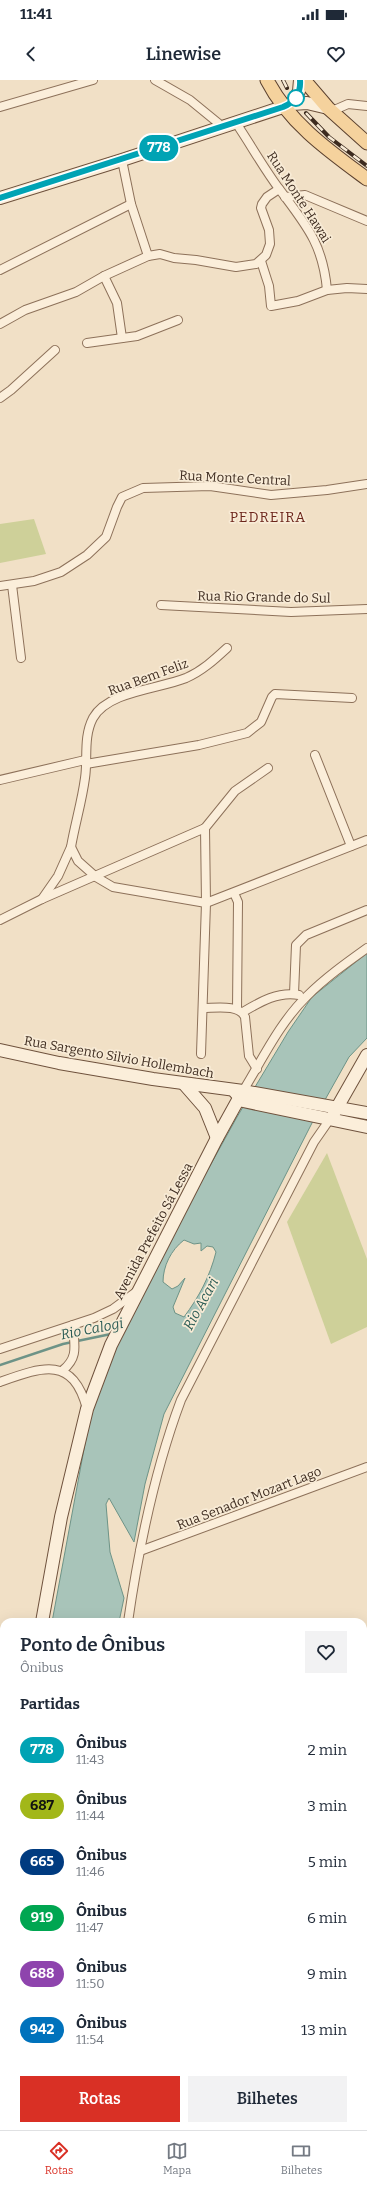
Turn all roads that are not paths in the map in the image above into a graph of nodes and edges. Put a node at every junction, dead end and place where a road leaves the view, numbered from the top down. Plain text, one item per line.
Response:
1 (93, 80) edge
2 (155, 80) edge
3 (267, 80) edge
4 (300, 80) edge
5 (304, 80) edge
6 (288, 105) junction
7 (367, 106) edge
8 (0, 108) edge
9 (330, 109) junction
10 (236, 123) junction
11 (222, 128) junction
12 (367, 143) edge
13 (122, 160) junction
14 (367, 179) edge
15 (279, 189) junction
16 (285, 196) junction
17 (0, 198) edge
18 (131, 204) junction
19 (367, 221) edge
20 (148, 256) junction
21 (261, 261) junction
22 (0, 270) edge
23 (104, 276) junction
24 (367, 289) edge
25 (327, 290) junction
26 (178, 320) dead end
27 (0, 324) edge
28 (122, 338) junction
29 (87, 343) dead end
30 (55, 350) dead end
31 (0, 398) edge
32 (367, 484) edge
33 (12, 585) junction
34 (0, 586) edge
35 (160, 605) dead end
36 (367, 609) edge
37 (227, 648) dead end
38 (21, 658) dead end
39 (352, 698) dead end
40 (315, 755) dead end
41 (85, 762) junction
42 (268, 768) dead end
43 (0, 780) edge
44 (205, 828) junction
45 (367, 840) edge
46 (351, 846) junction
47 (71, 847) junction
48 (96, 877) junction
49 (234, 893) junction
50 (42, 899) junction
51 (206, 904) junction
52 (367, 910) edge
53 (0, 920) edge
54 (367, 948) edge
55 (294, 994) junction
56 (306, 997) junction
57 (203, 1008) junction
58 (240, 1010) junction
59 (1, 1050) edge
60 (201, 1054) dead end
61 (367, 1055) edge
62 (257, 1069) junction
63 (184, 1084) junction
64 (348, 1087) junction
65 (242, 1094) junction
66 (332, 1107) junction
67 (363, 1112) edge
68 (326, 1118) junction
69 (367, 1127) edge
70 (217, 1138) junction
71 (137, 1291) junction
72 (73, 1326) junction
73 (0, 1349) edge
74 (63, 1370) junction
75 (0, 1382) edge
76 (86, 1409) junction
77 (367, 1467) edge
78 (140, 1551) junction
79 (43, 1618) edge
80 (128, 1618) edge

1 - 8 street
2 - 11 street
3 - 6 main road
4 - 6 main road
5 - 9 main road
6 - 9 main road
6 - 10 main road
6 - 14 main road
7 - 9 street
9 - 12 main road
10 - 11 main road
10 - 15 street, Rua Monte Hawai
11 - 13 main road
13 - 17 main road
13 - 18 street
15 - 16 street, Rua Monte Hawai
15 - 21 street
16 - 19 street
16 - 25 street, Rua Monte Hawai
18 - 20 street
18 - 22 street
20 - 21 street
20 - 23 street
21 - 25 street
23 - 27 street
23 - 28 street
24 - 25 street
26 - 28 street
28 - 29 street
30 - 31 street
32 - 33 street, Rua Monte Central
33 - 34 street, Rua Monte Central
33 - 38 street
35 - 36 street, Rua Rio Grande do Sul
37 - 41 street, Rua Bem Feliz
39 - 41 street
40 - 46 street
41 - 43 street
41 - 47 street, Rua Bem Feliz
42 - 44 street
44 - 48 street
44 - 51 street
45 - 46 street
46 - 49 street
47 - 48 street
47 - 50 street, Rua Bem Feliz
48 - 50 street
48 - 51 street
49 - 51 street
49 - 58 street
50 - 53 street
51 - 57 street
52 - 55 street
54 - 56 street, Avenida Prefeito Sá Lessa
55 - 56 street
55 - 58 street
56 - 62 street, Avenida Prefeito Sá Lessa
57 - 58 street
57 - 60 street
58 - 62 street
59 - 63 main road, Rua Sargento Silvio Hollembach
61 - 64 main road
62 - 65 street, Avenida Prefeito Sá Lessa
63 - 65 main road, Rua Sargento Silvio Hollembach
63 - 70 main road
64 - 66 main road
64 - 67 main road
65 - 66 main road, Rua Sargento Silvio Hollembach
65 - 68 main road, Rua Sargento Silvio Hollembach
65 - 70 main road, Avenida Prefeito Sá Lessa
66 - 67 main road, Rua Sargento Silvio Hollembach
66 - 68 main road
68 - 69 main road, Rua Sargento Silvio Hollembach
68 - 78 street
70 - 71 main road, Avenida Prefeito Sá Lessa
71 - 72 street
71 - 76 main road, Avenida Prefeito Sá Lessa
72 - 73 street
72 - 74 street
74 - 75 street
74 - 76 street
76 - 79 main road, Avenida Prefeito Sá Lessa
77 - 78 street, Rua Senador Mozart Lago
78 - 80 street

